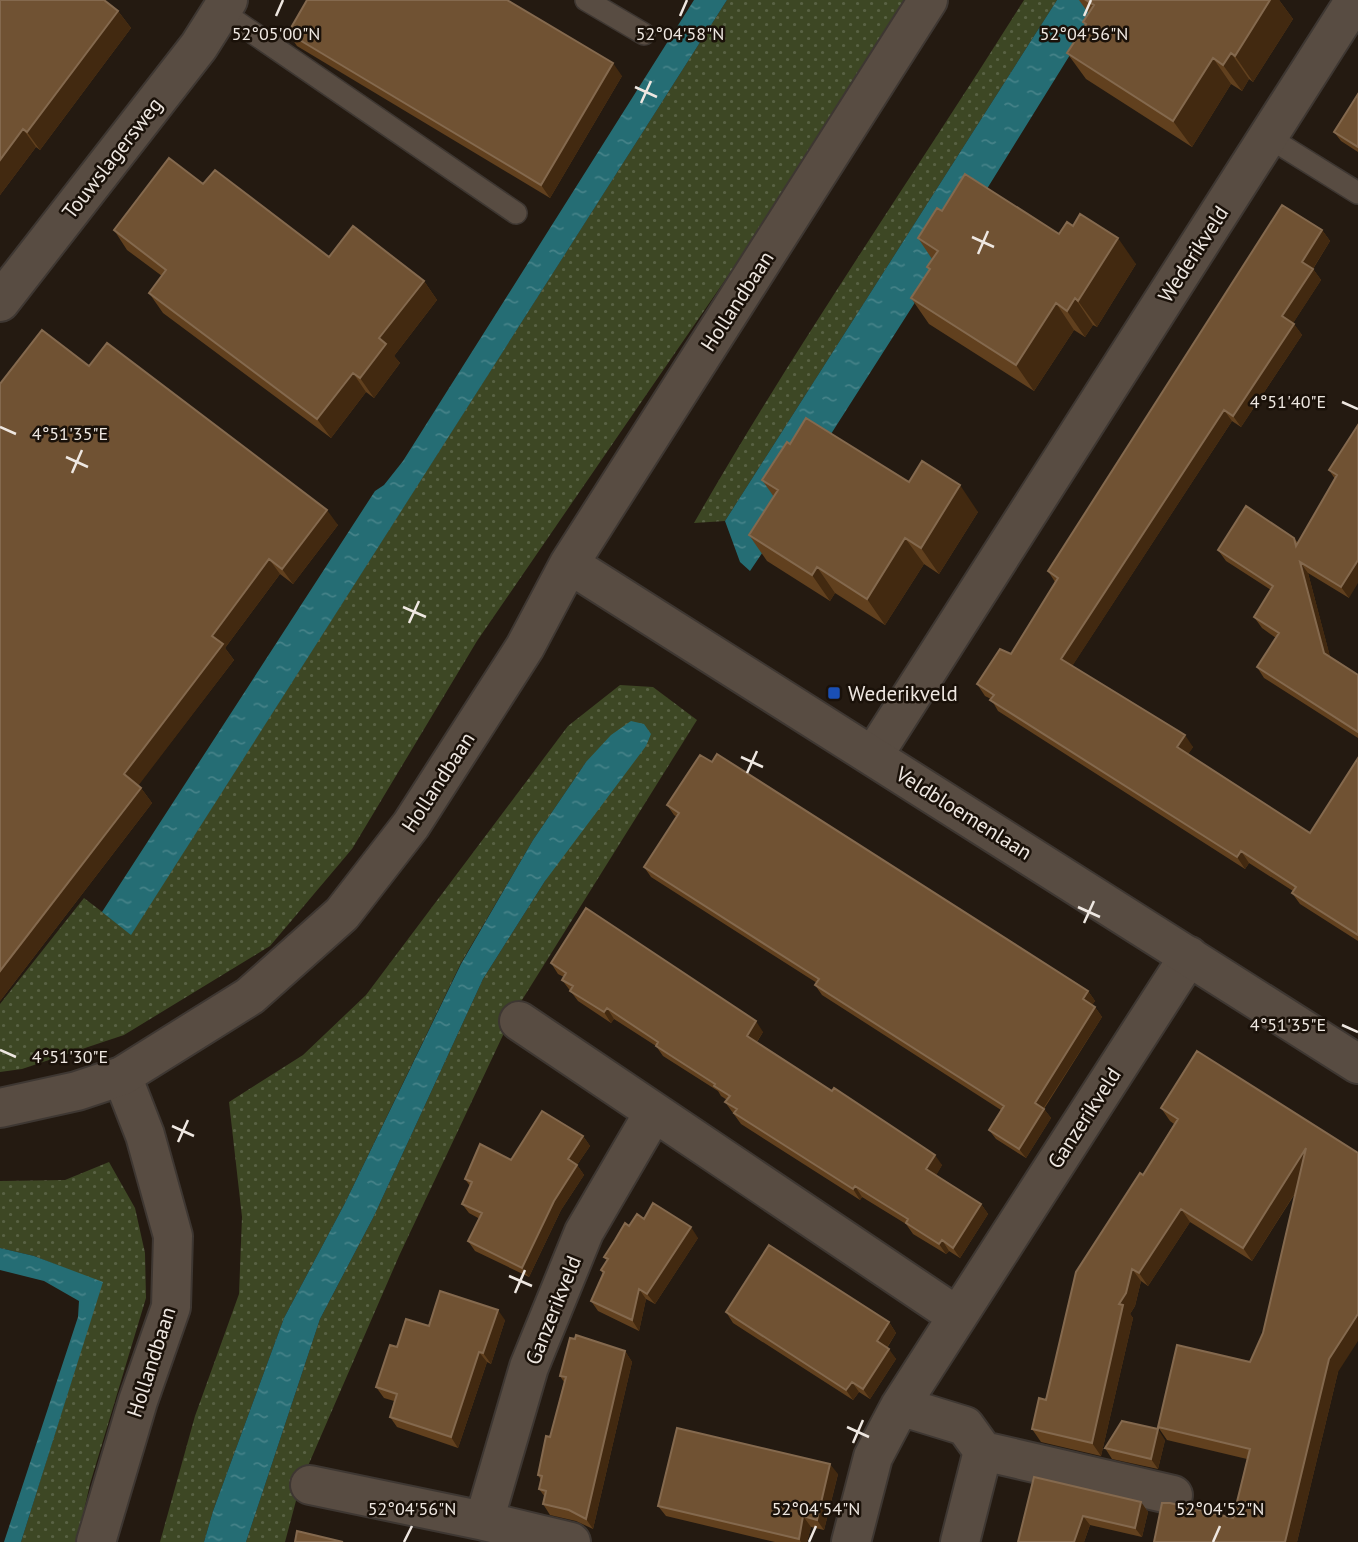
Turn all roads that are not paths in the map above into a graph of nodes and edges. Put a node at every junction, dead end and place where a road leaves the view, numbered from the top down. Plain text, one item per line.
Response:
1 (586, 0) edge
2 (928, 0) edge
3 (1356, 0) edge
4 (225, 5) edge
5 (644, 34) dead end
6 (1268, 137) junction
7 (1358, 193) edge
8 (516, 213) dead end
9 (0, 302) edge
10 (569, 564) junction
11 (873, 756) junction
12 (1189, 956) junction
13 (519, 1021) dead end
14 (1358, 1064) edge
15 (122, 1076) junction
16 (0, 1108) edge
17 (654, 1112) junction
18 (957, 1316) junction
19 (900, 1406) junction
20 (983, 1451) junction
21 (310, 1485) dead end
22 (1173, 1495) dead end
23 (484, 1521) junction
24 (96, 1542) edge
25 (571, 1542) edge
26 (851, 1542) edge
27 (960, 1542) edge

1 - 5 lane
2 - 10 street, Hollandbaan
3 - 6 street, Wederikveld
4 - 8 lane, Touwslagersweg
4 - 9 street, Touwslagersweg
6 - 7 lane
6 - 11 street, Wederikveld
10 - 11 street, Veldbloemenlaan
10 - 15 street, Hollandbaan
11 - 12 street, Veldbloemenlaan
12 - 14 street, Veldbloemenlaan
12 - 18 street, Ganzerikveld
13 - 17 street
15 - 16 street
15 - 24 street, Hollandbaan
17 - 18 street
17 - 23 street, Ganzerikveld
18 - 19 street, Ganzerikveld
19 - 20 street
19 - 26 street, Ganzerikveld
20 - 22 street
20 - 27 street
21 - 23 street
23 - 25 street

